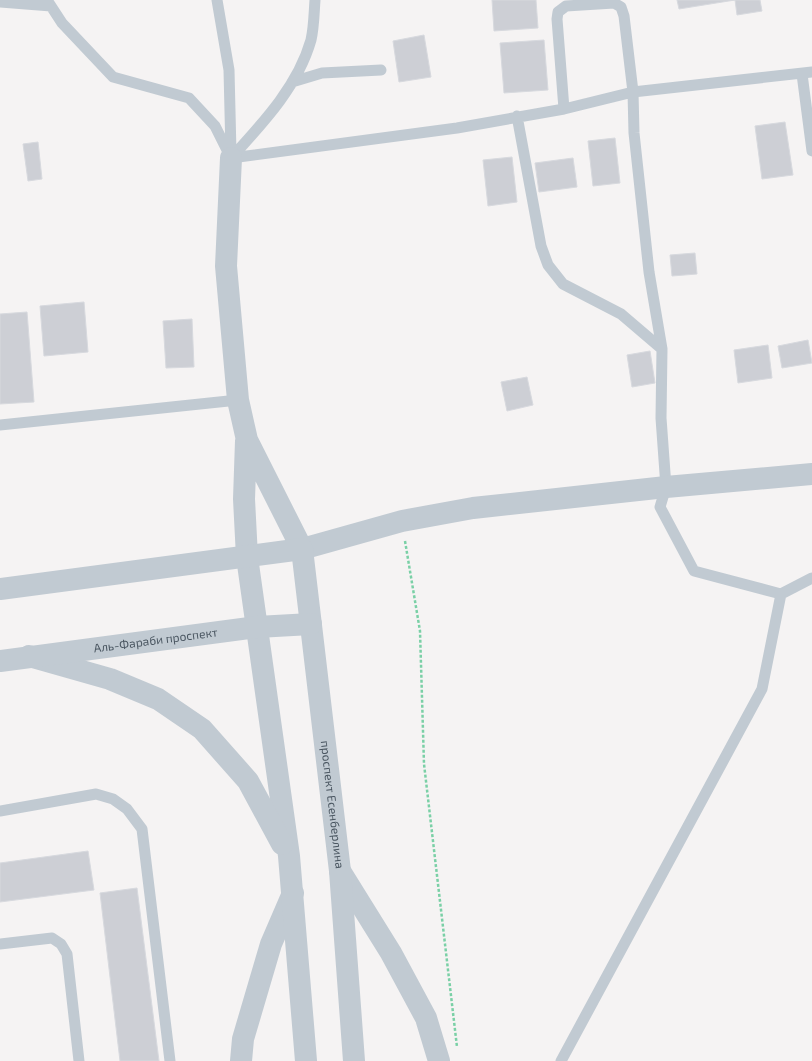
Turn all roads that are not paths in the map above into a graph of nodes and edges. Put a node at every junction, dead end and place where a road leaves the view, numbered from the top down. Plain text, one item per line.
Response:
1 (217, 0) edge
2 (316, 0) edge
3 (0, 2) edge
4 (49, 3) edge
5 (381, 70) dead end
6 (807, 73) edge
7 (292, 82) junction
8 (633, 92) junction
9 (564, 109) junction
10 (517, 116) junction
11 (812, 150) edge
12 (231, 158) junction
13 (662, 349) junction
14 (238, 400) junction
15 (0, 425) edge
16 (246, 440) junction
17 (812, 474) edge
18 (666, 487) junction
19 (302, 549) junction
20 (247, 557) junction
21 (812, 578) edge
22 (4, 587) edge
23 (781, 594) junction
24 (311, 624) junction
25 (257, 627) junction
26 (28, 656) junction
27 (0, 661) edge
28 (0, 811) edge
29 (289, 856) junction
30 (340, 871) junction
31 (293, 892) junction
32 (0, 944) edge
33 (78, 1061) edge
34 (170, 1061) edge
35 (241, 1061) edge
36 (306, 1061) edge
37 (354, 1061) edge
38 (440, 1061) edge
39 (560, 1061) edge

1 - 12 lane
2 - 7 lane
3 - 4 lane
4 - 12 lane
5 - 7 lane
6 - 8 lane
6 - 11 lane
7 - 12 lane
8 - 9 lane
8 - 9 lane
8 - 13 lane
9 - 10 lane
10 - 12 lane
10 - 13 lane
12 - 14 street
13 - 18 lane
14 - 15 lane
14 - 16 street
16 - 19 street
16 - 20 street
17 - 18 street
18 - 19 street
18 - 23 lane
19 - 20 street
19 - 24 street, проспект Есенберлина
20 - 22 street
20 - 25 street
21 - 23 lane
23 - 39 lane
24 - 25 street, Аль-Фараби проспект
24 - 30 street, проспект Есенберлина
25 - 26 street, Аль-Фараби проспект
25 - 29 street
26 - 27 street, Аль-Фараби проспект
26 - 29 street
28 - 34 lane
29 - 31 street
30 - 37 street, проспект Есенберлина
30 - 38 street
31 - 35 street
31 - 36 street
32 - 33 lane

